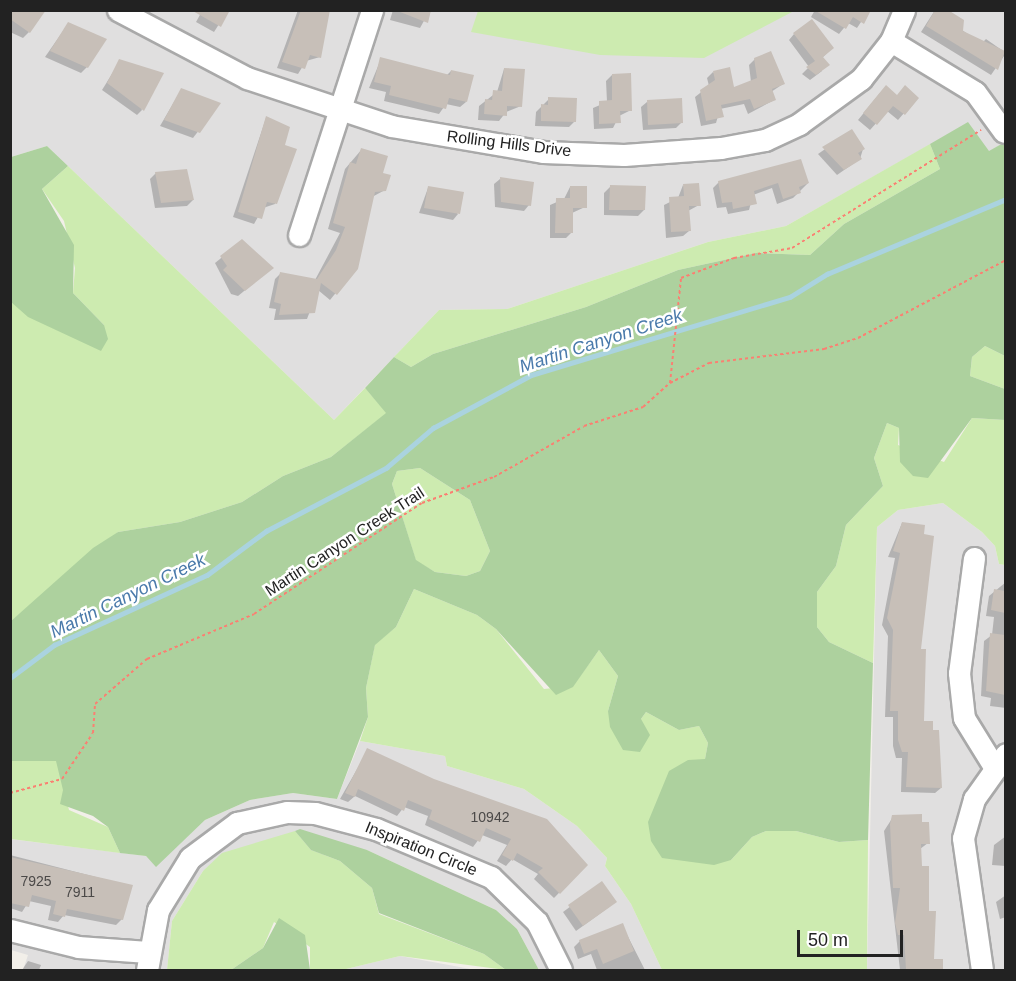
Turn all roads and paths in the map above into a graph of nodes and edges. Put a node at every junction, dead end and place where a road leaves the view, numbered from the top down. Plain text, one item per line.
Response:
1 (118, 10) edge
2 (372, 10) edge
3 (904, 10) edge
4 (891, 41) junction
5 (336, 110) junction
6 (999, 126) joint
7 (299, 235) dead end
8 (1005, 260) edge
9 (670, 383) junction
10 (974, 558) dead end
11 (999, 760) edge
12 (10, 793) edge
13 (10, 930) edge
14 (148, 961) edge
15 (561, 970) edge
16 (982, 970) edge

1 - 5 street, Rolling Hills Drive
2 - 5 street
3 - 4 street, Rolling Hills Drive
4 - 5 street, Rolling Hills Drive
4 - 6 street
5 - 7 street
6 - 9 path
8 - 9 path, Martin Canyon Creek Trail
9 - 12 path, Martin Canyon Creek Trail
10 - 11 street
11 - 16 street
13 - 14 street
14 - 15 street, Inspiration Circle

